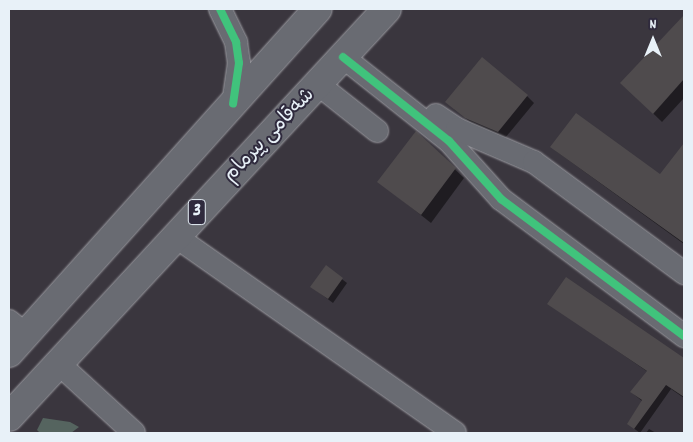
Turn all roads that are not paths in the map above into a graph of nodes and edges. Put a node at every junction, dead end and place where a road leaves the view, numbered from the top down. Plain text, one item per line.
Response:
1 (220, 9) edge
2 (318, 9) edge
3 (387, 9) edge
4 (348, 52) junction
5 (319, 85) junction
6 (232, 104) junction
7 (378, 131) dead end
8 (453, 135) junction
9 (498, 144) junction
10 (478, 171) junction
11 (175, 236) junction
12 (684, 273) edge
13 (14, 336) edge
14 (684, 336) edge
15 (58, 363) junction
16 (9, 417) edge
17 (134, 433) edge
18 (456, 433) edge

1 - 6 street
2 - 6 highway, 3
3 - 4 highway, شەقامی پیرمام / 3
4 - 5 highway, شەقامی پیرمام / 3
4 - 8 street
5 - 7 street
5 - 11 highway, شەقامی پیرمام / 3
6 - 13 highway, 3
8 - 9 street
8 - 10 street
9 - 10 street
9 - 12 street
10 - 14 street
11 - 15 highway, شەقامی پیرمام / 3
11 - 18 street
15 - 16 highway, شەقامی پیرمام / 3
15 - 17 street

